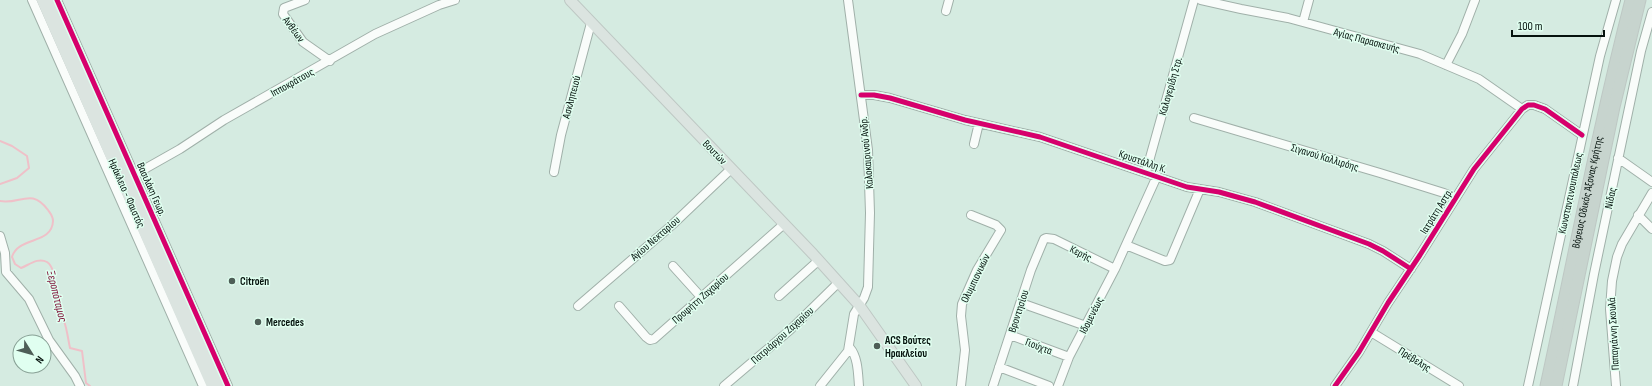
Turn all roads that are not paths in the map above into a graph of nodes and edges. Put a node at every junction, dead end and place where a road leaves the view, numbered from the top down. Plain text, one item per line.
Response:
1 (32, 0) edge
2 (42, 0) edge
3 (50, 0) edge
4 (57, 0) edge
5 (305, 0) edge
6 (455, 0) edge
7 (570, 0) edge
8 (848, 0) edge
9 (949, 0) edge
10 (1194, 0) edge
11 (1201, 0) edge
12 (1309, 0) edge
13 (1475, 0) edge
14 (1616, 0) edge
15 (1631, 0) edge
16 (1640, 0) edge
17 (946, 11) dead end
18 (1652, 12) edge
19 (1303, 22) junction
20 (591, 23) junction
21 (63, 50) junction
22 (330, 61) junction
23 (1446, 65) junction
24 (64, 70) junction
25 (861, 95) junction
26 (1522, 109) junction
27 (1194, 118) dead end
28 (979, 123) junction
29 (1582, 135) junction
30 (974, 144) dead end
31 (98, 149) junction
32 (1618, 158) junction
33 (113, 162) junction
34 (731, 169) junction
35 (554, 172) dead end
36 (1146, 172) junction
37 (134, 175) junction
38 (1158, 176) junction
39 (1652, 182) edge
40 (1200, 189) junction
41 (1652, 193) edge
42 (1456, 198) junction
43 (971, 215) dead end
44 (1638, 215) junction
45 (784, 224) junction
46 (1652, 229) edge
47 (0, 236) edge
48 (1046, 238) joint
49 (1126, 245) junction
50 (818, 260) junction
51 (673, 266) dead end
52 (1115, 269) junction
53 (1411, 269) junction
54 (839, 282) junction
55 (779, 296) dead end
56 (701, 298) junction
57 (1020, 304) junction
58 (859, 305) junction
59 (578, 306) dead end
60 (619, 306) dead end
61 (1086, 326) junction
62 (1371, 332) junction
63 (1010, 335) junction
64 (850, 348) junction
65 (1069, 357) junction
66 (216, 359) junction
67 (999, 368) junction
68 (217, 384) edge
69 (80, 386) edge
70 (203, 386) edge
71 (228, 386) edge
72 (724, 386) edge
73 (820, 386) edge
74 (859, 386) edge
75 (916, 386) edge
76 (961, 386) edge
77 (993, 386) edge
78 (1049, 386) edge
79 (1058, 386) edge
80 (1335, 386) edge
81 (1459, 386) edge
82 (1528, 386) edge
83 (1546, 386) edge
84 (1556, 386) edge
85 (1573, 386) edge
86 (1616, 386) edge

1 - 24 street
2 - 21 main road, Ηράκλειο - Φαιστός
3 - 68 main road, Ηράκλειο - Φαιστός
4 - 37 street, Βασιλάκη Γεωρ.
5 - 22 street, Ανθέων
6 - 22 street, Ιπποκράτους
7 - 20 main road, Βουτών
8 - 25 street, Καλοκαιρινού Ανδρ.
9 - 17 street
10 - 36 street, Καλογερίδη Στρ.
11 - 19 street, Αγίας Παρασκευής
12 - 19 street
13 - 23 street
14 - 29 street, Κωνσταντινουπόλεως
15 - 83 highway, Βόρειος Οδικός Άξονας Κρήτης
16 - 84 highway, Βόρειος Οδικός Άξονας Κρήτης
18 - 32 street, Νίδας
19 - 23 street, Αγίας Παρασκευής
20 - 34 main road, Βουτών
20 - 35 street, Ασκληπειού
21 - 24 main road
21 - 33 main road, Ηράκλειο - Φαιστός
22 - 37 street, Ιπποκράτους
23 - 26 street, Αγίας Παρασκευής
24 - 31 street
25 - 28 street, Κρυστάλλη Κ.
25 - 58 street, Καλοκαιρινού Ανδρ.
26 - 29 street
26 - 42 street, Ιατράτη Αστρ.
27 - 42 street, Σιγανού Καλλιρόης
28 - 30 street
28 - 36 street, Κρυστάλλη Κ.
29 - 82 street, Κωνσταντινουπόλεως
31 - 33 main road
31 - 70 street
32 - 39 street
32 - 85 street, Νίδας
33 - 68 main road, Ηράκλειο - Φαιστός
34 - 45 main road, Βουτών
34 - 59 street, Αγίου Νεκταρίου
36 - 38 street, Κρυστάλλη Κ.
37 - 66 street, Βασιλάκη Γεωρ.
38 - 40 street, Κρυστάλλη Κ.
38 - 49 street, Ιδομενέως
40 - 49 street
40 - 53 street, Κρυστάλλη Κ.
41 - 44 street, Παπαγιάννη Σκουλά
42 - 53 street, Ιατράτη Αστρ.
43 - 76 street, Ολυμπιονικών
44 - 46 street
44 - 86 street, Παπαγιάννη Σκουλά
45 - 50 main road, Βουτών
45 - 56 street, Προφήτη Ζαχαρίου
47 - 69 street
48 - 52 street, Κερής
48 - 57 street, Βροντησίου
49 - 52 street, Ιδομενέως
50 - 54 main road, Βουτών
50 - 55 street
51 - 56 street
52 - 61 street, Ιδομενέως
53 - 62 street, Ιατράτη Αστρ.
54 - 58 main road, Βουτών
54 - 72 street, Πατριάρχου Ζαχαρίου
56 - 60 street, Προφήτη Ζαχαρίου
57 - 61 street
57 - 63 street, Βροντησίου
58 - 64 street, Καλοκαιρινού Ανδρ.
58 - 75 main road, Βουτών
61 - 65 street, Ιδομενέως
62 - 80 street, Ιατράτη Αστρ.
62 - 81 street, Πρέβελης
63 - 65 street, Γιούχτα
63 - 67 street, Βροντησίου
64 - 73 street
64 - 74 street
65 - 79 street, Ιδομενέως
66 - 68 main road
66 - 71 street, Βασιλάκη Γεωρ.
67 - 77 street, Βροντησίου
67 - 78 street

